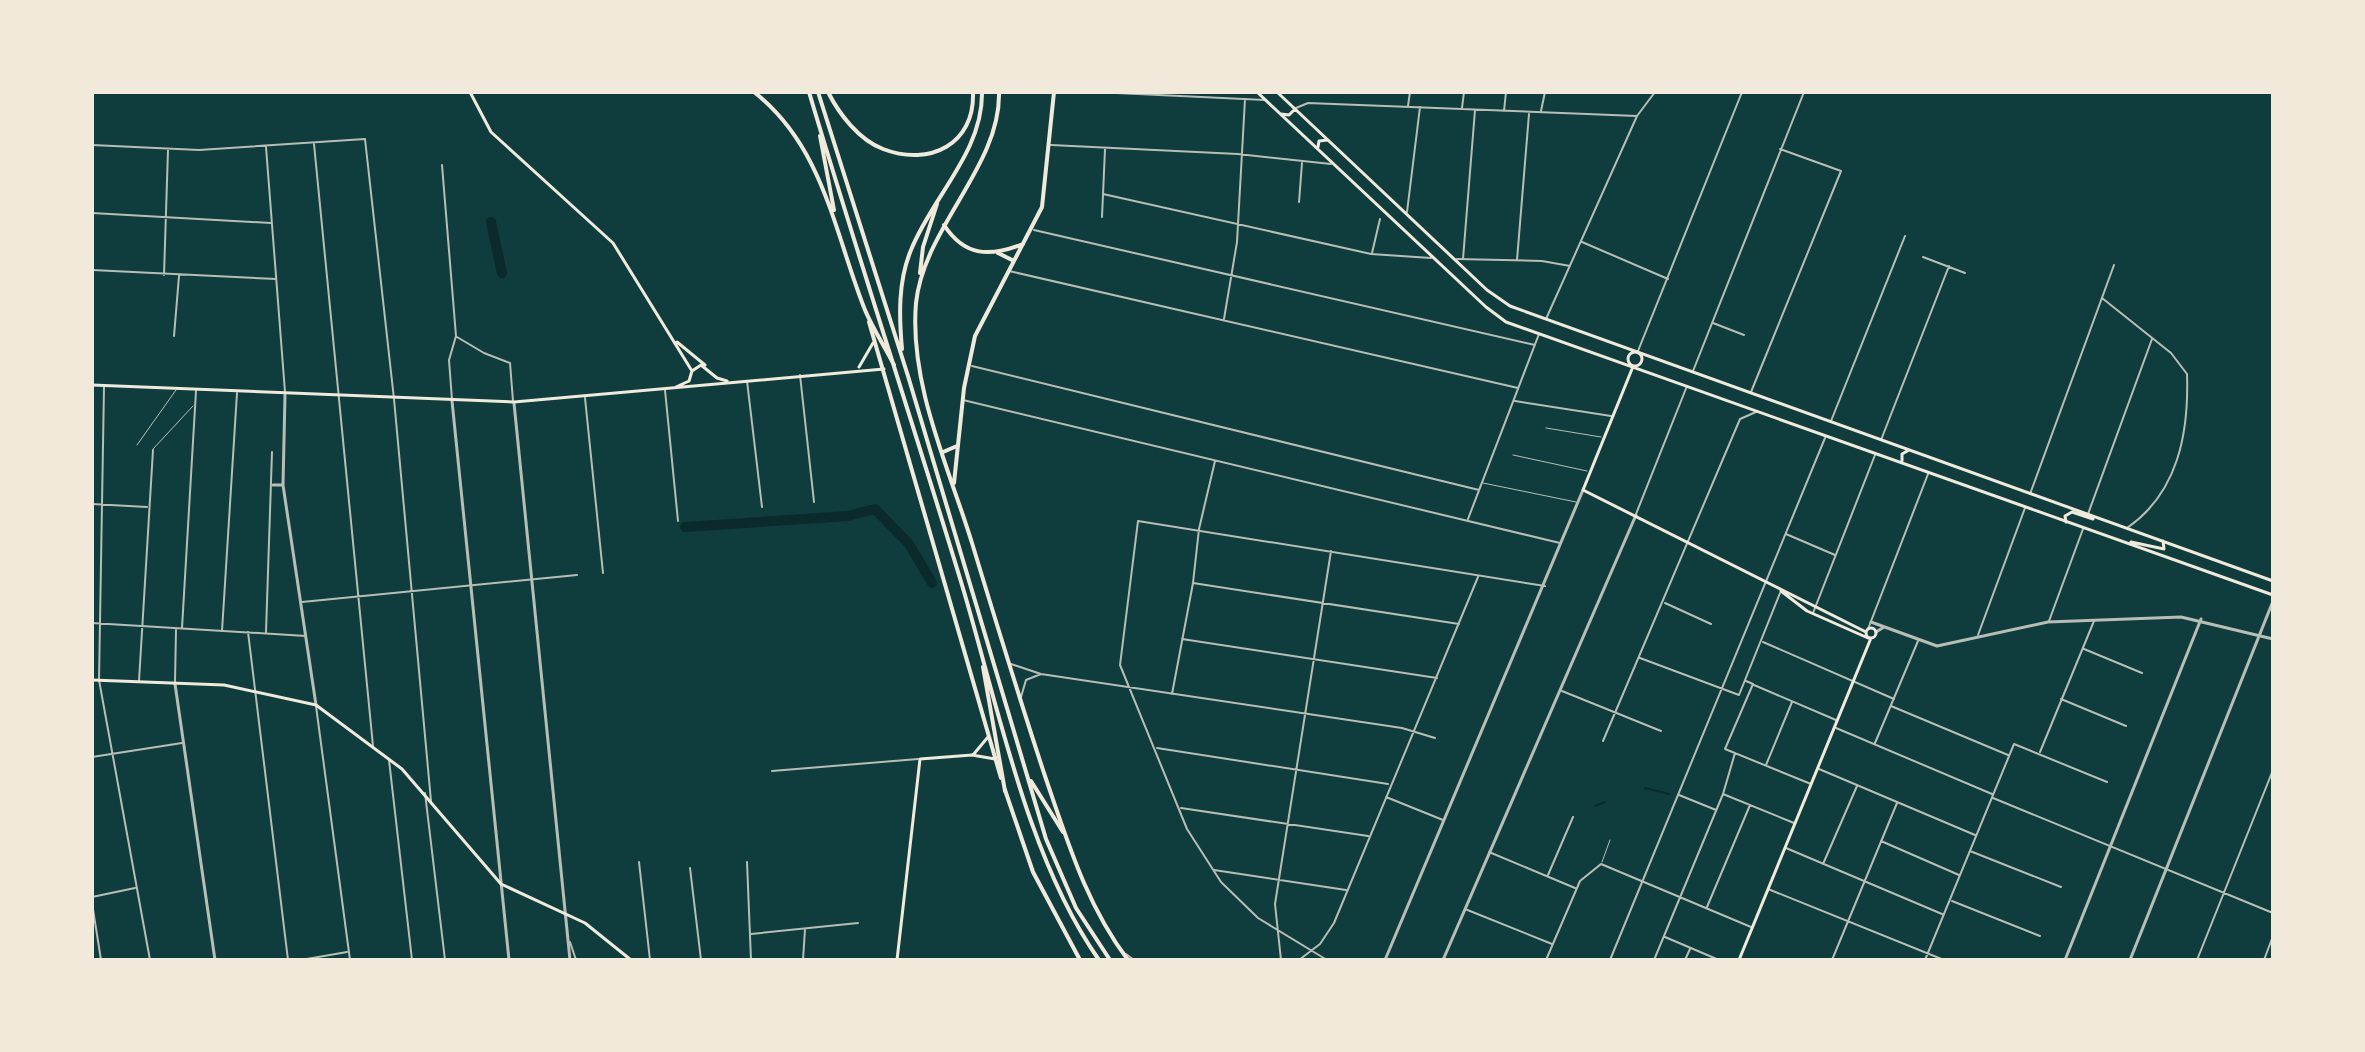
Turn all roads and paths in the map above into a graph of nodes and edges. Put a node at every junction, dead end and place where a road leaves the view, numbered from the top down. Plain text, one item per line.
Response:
1 (470, 92) edge
2 (754, 92) edge
3 (809, 92) edge
4 (818, 92) edge
5 (828, 92) edge
6 (973, 92) edge
7 (982, 92) edge
8 (999, 92) edge
9 (1054, 92) edge
10 (1095, 92) edge
11 (1257, 92) edge
12 (1277, 92) edge
13 (1410, 92) edge
14 (1464, 92) edge
15 (1506, 92) edge
16 (1545, 92) edge
17 (1655, 92) edge
18 (1742, 92) edge
19 (1804, 92) edge
20 (1245, 99) junction
21 (1266, 100) junction
22 (1408, 107) junction
23 (1420, 107) junction
24 (1295, 109) junction
25 (1462, 109) junction
26 (1475, 110) junction
27 (1504, 111) junction
28 (1530, 112) junction
29 (1541, 112) junction
30 (1281, 114) junction
31 (1637, 116) junction
32 (816, 118) junction
33 (1328, 140) junction
34 (314, 143) junction
35 (92, 145) edge
36 (1050, 145) junction
37 (266, 146) junction
38 (1105, 148) junction
39 (168, 149) junction
40 (1318, 149) junction
41 (1780, 149) junction
42 (1242, 156) junction
43 (1302, 162) junction
44 (1334, 164) junction
45 (442, 165) dead end
46 (1103, 194) junction
47 (939, 201) junction
48 (1299, 202) dead end
49 (1407, 212) junction
50 (92, 213) edge
51 (166, 217) junction
52 (1102, 217) dead end
53 (1380, 219) dead end
54 (273, 223) junction
55 (836, 224) junction
56 (944, 224) junction
57 (1238, 224) junction
58 (1033, 229) junction
59 (1905, 236) dead end
60 (1581, 242) junction
61 (1025, 243) junction
62 (998, 253) junction
63 (1371, 254) junction
64 (1923, 257) dead end
65 (1436, 258) junction
66 (1456, 259) junction
67 (1463, 259) junction
68 (1517, 260) junction
69 (1014, 261) junction
70 (2114, 265) dead end
71 (1570, 266) junction
72 (1949, 266) junction
73 (92, 270) edge
74 (1008, 271) junction
75 (1965, 273) dead end
76 (164, 275) junction
77 (179, 275) junction
78 (1232, 275) junction
79 (277, 279) junction
80 (1669, 279) junction
81 (920, 283) junction
82 (2102, 298) junction
83 (866, 312) junction
84 (1224, 320) junction
85 (1546, 320) junction
86 (1712, 323) junction
87 (1539, 333) junction
88 (873, 335) junction
89 (1744, 335) dead end
90 (174, 336) dead end
91 (456, 336) junction
92 (2153, 338) junction
93 (674, 340) junction
94 (1535, 345) junction
95 (878, 352) junction
96 (1637, 352) junction
97 (903, 359) junction
98 (967, 365) junction
99 (707, 366) junction
100 (871, 367) junction
101 (1633, 367) junction
102 (857, 369) junction
103 (884, 369) junction
104 (692, 371) junction
105 (711, 371) junction
106 (1692, 372) junction
107 (800, 375) junction
108 (691, 377) junction
109 (900, 378) junction
110 (747, 380) junction
111 (731, 382) junction
112 (92, 385) edge
113 (703, 385) junction
114 (1687, 385) junction
115 (104, 386) junction
116 (1518, 388) junction
117 (668, 389) junction
118 (176, 390) junction
119 (196, 391) junction
120 (237, 393) junction
121 (1751, 393) junction
122 (285, 395) junction
123 (341, 397) junction
124 (585, 397) junction
125 (394, 399) junction
126 (962, 399) junction
127 (452, 401) junction
128 (1513, 401) junction
129 (514, 402) junction
130 (195, 404) junction
131 (1757, 411) junction
132 (1612, 416) junction
133 (1831, 423) junction
134 (1546, 428) dead end
135 (1825, 436) junction
136 (1603, 438) junction
137 (1881, 441) junction
138 (137, 445) dead end
139 (957, 446) junction
140 (153, 450) joint
141 (1909, 450) junction
142 (272, 452) dead end
143 (943, 452) junction
144 (1876, 454) junction
145 (1513, 455) dead end
146 (1216, 460) junction
147 (1904, 464) junction
148 (1589, 471) junction
149 (1928, 473) junction
150 (1482, 482) junction
151 (273, 485) junction
152 (283, 485) junction
153 (954, 486) junction
154 (1479, 490) junction
155 (1583, 490) junction
156 (2030, 495) junction
157 (814, 502) dead end
158 (1578, 503) junction
159 (92, 504) edge
160 (102, 505) junction
161 (762, 507) dead end
162 (148, 508) junction
163 (2025, 508) junction
164 (1636, 515) junction
165 (2088, 515) junction
166 (1468, 520) junction
167 (2101, 520) junction
168 (678, 521) dead end
169 (2066, 523) junction
170 (1199, 529) junction
171 (2083, 529) junction
172 (2126, 529) junction
173 (1786, 534) junction
174 (2123, 541) junction
175 (2163, 541) junction
176 (1561, 543) junction
177 (1689, 545) junction
178 (1331, 551) junction
179 (1836, 555) junction
180 (603, 573) dead end
181 (1478, 574) junction
182 (577, 575) dead end
183 (531, 580) junction
184 (2273, 581) edge
185 (1193, 583) junction
186 (1767, 583) junction
187 (471, 585) junction
188 (1545, 586) junction
189 (412, 591) junction
190 (1781, 591) junction
191 (2273, 595) edge
192 (359, 596) junction
193 (2273, 601) edge
194 (301, 602) junction
195 (1662, 602) junction
196 (1323, 603) junction
197 (1816, 607) junction
198 (1813, 614) junction
199 (2201, 619) junction
200 (2094, 620) junction
201 (1871, 622) junction
202 (2048, 622) junction
203 (92, 623) edge
204 (100, 623) junction
205 (1460, 624) junction
206 (1711, 624) dead end
207 (142, 626) junction
208 (1884, 627) junction
209 (176, 628) junction
210 (182, 628) junction
211 (222, 631) junction
212 (1867, 631) junction
213 (248, 632) junction
214 (1876, 632) junction
215 (266, 633) junction
216 (2260, 635) junction
217 (306, 636) junction
218 (1978, 636) junction
219 (1870, 638) junction
220 (1182, 639) junction
221 (2273, 639) edge
222 (1761, 641) junction
223 (1918, 641) junction
224 (979, 645) junction
225 (2082, 649) junction
226 (1314, 658) junction
227 (1639, 658) junction
228 (1009, 663) junction
229 (2142, 673) dead end
230 (1041, 674) junction
231 (1437, 678) junction
232 (92, 680) edge
233 (99, 680) junction
234 (1745, 681) junction
235 (1853, 681) junction
236 (139, 682) junction
237 (175, 684) junction
238 (1753, 684) junction
239 (1130, 687) junction
240 (253, 691) junction
241 (1562, 691) junction
242 (1720, 691) junction
243 (1172, 694) junction
244 (1894, 699) junction
245 (2061, 699) junction
246 (1793, 701) junction
247 (1020, 702) junction
248 (316, 705) junction
249 (1891, 706) junction
250 (1615, 713) junction
251 (1305, 714) junction
252 (1837, 720) junction
253 (2126, 726) dead end
254 (1834, 727) junction
255 (1415, 730) junction
256 (1661, 731) dead end
257 (988, 733) junction
258 (1435, 738) dead end
259 (1603, 741) dead end
260 (184, 743) junction
261 (1875, 744) junction
262 (373, 747) junction
263 (1156, 748) junction
264 (1735, 753) junction
265 (112, 754) junction
266 (2039, 754) junction
267 (972, 755) junction
268 (2009, 755) junction
269 (92, 757) edge
270 (389, 759) junction
271 (920, 759) junction
272 (995, 759) junction
273 (1766, 765) junction
274 (1818, 768) junction
275 (1296, 770) junction
276 (2273, 770) edge
277 (772, 771) dead end
278 (1025, 772) junction
279 (2107, 782) dead end
280 (1811, 784) junction
281 (1390, 785) junction
282 (1857, 785) junction
283 (1005, 791) junction
284 (425, 793) junction
285 (1723, 794) junction
286 (1677, 795) junction
287 (1992, 796) junction
288 (1385, 797) junction
289 (431, 801) junction
290 (1897, 802) junction
291 (1750, 805) junction
292 (1179, 808) junction
293 (1716, 810) junction
294 (1573, 817) dead end
295 (1444, 820) junction
296 (1288, 824) junction
297 (1795, 824) junction
298 (1063, 832) junction
299 (1976, 835) junction
300 (1369, 836) junction
301 (1610, 840) dead end
302 (1881, 841) junction
303 (2110, 846) junction
304 (1785, 848) junction
305 (1970, 851) junction
306 (1488, 852) junction
307 (639, 862) dead end
308 (747, 862) dead end
309 (1601, 864) junction
310 (1823, 864) junction
311 (690, 868) dead end
312 (2166, 869) junction
313 (1213, 870) junction
314 (1960, 875) junction
315 (1547, 876) junction
316 (1279, 880) junction
317 (1864, 881) junction
318 (1642, 882) junction
319 (501, 884) junction
320 (2061, 887) dead end
321 (136, 888) junction
322 (1576, 888) junction
323 (1768, 889) junction
324 (1347, 890) junction
325 (2224, 893) junction
326 (92, 897) edge
327 (1680, 897) junction
328 (1950, 900) junction
329 (92, 903) edge
330 (1707, 908) junction
331 (1465, 909) junction
332 (566, 912) junction
333 (2273, 913) edge
334 (1944, 914) junction
335 (1848, 921) junction
336 (858, 923) dead end
337 (1752, 927) junction
338 (805, 929) junction
339 (1276, 932) junction
340 (751, 934) junction
341 (2040, 936) dead end
342 (2273, 936) edge
343 (1664, 937) junction
344 (569, 939) junction
345 (1553, 944) junction
346 (1690, 948) junction
347 (1120, 950) junction
348 (349, 951) junction
349 (1310, 952) junction
350 (1928, 953) junction
351 (101, 960) edge
352 (150, 960) edge
353 (215, 960) edge
354 (288, 960) edge
355 (301, 960) edge
356 (350, 960) edge
357 (412, 960) edge
358 (445, 960) edge
359 (509, 960) edge
360 (570, 960) edge
361 (576, 960) edge
362 (631, 960) edge
363 (650, 960) edge
364 (701, 960) edge
365 (751, 960) edge
366 (803, 960) edge
367 (897, 960) edge
368 (1080, 960) edge
369 (1099, 960) edge
370 (1110, 960) edge
371 (1127, 960) edge
372 (1134, 960) edge
373 (1281, 960) edge
374 (1299, 960) edge
375 (1327, 960) edge
376 (1385, 960) edge
377 (1443, 960) edge
378 (1546, 960) edge
379 (1610, 960) edge
380 (1654, 960) edge
381 (1685, 960) edge
382 (1719, 960) edge
383 (1739, 960) edge
384 (1832, 960) edge
385 (1925, 960) edge
386 (1944, 960) edge
387 (2065, 960) edge
388 (2130, 960) edge
389 (2197, 960) edge
390 (2264, 960) edge

1 - 93 main road
2 - 55 main road
3 - 32 main road
4 - 97 main road
5 - 6 main road
7 - 47 main road
8 - 56 main road
9 - 36 main road
10 - 20 street
11 - 21 main road
12 - 24 main road
13 - 22 street
14 - 25 street
15 - 27 street
16 - 29 street
17 - 31 street
18 - 80 street
19 - 41 street
20 - 21 street
20 - 42 street
21 - 30 main road
22 - 23 street
22 - 24 street
23 - 25 street
23 - 49 street
24 - 30 main road
24 - 33 main road
25 - 26 street
26 - 27 street
26 - 67 street
27 - 28 street
28 - 29 street
28 - 68 street
29 - 31 street
30 - 40 main road
31 - 60 street
32 - 55 main road
32 - 109 main road
33 - 40 main road
33 - 49 main road
34 - 37 street
34 - 123 street
34 - 125 street
35 - 39 street
36 - 38 street
36 - 58 main road
37 - 39 street
37 - 54 street
38 - 42 street
38 - 46 street
39 - 51 street
40 - 44 main road
41 - 86 street
41 - 121 street
42 - 43 street
42 - 57 street
43 - 44 street
43 - 48 street
44 - 65 main road
45 - 91 street
46 - 52 street
46 - 57 street
47 - 81 main road
47 - 97 main road
49 - 66 main road
50 - 51 street
51 - 54 street
51 - 76 street
53 - 63 street
54 - 79 street
55 - 83 main road
56 - 62 main road
56 - 81 main road
57 - 63 street
57 - 78 street
58 - 61 main road
58 - 78 street
59 - 133 street
60 - 71 street
60 - 80 street
61 - 62 main road
61 - 69 main road
62 - 69 main road
63 - 65 street
64 - 72 street
65 - 87 main road
66 - 67 street
66 - 85 main road
67 - 68 street
68 - 71 street
69 - 74 main road
70 - 82 street
71 - 85 street
72 - 75 street
72 - 137 street
73 - 76 street
74 - 84 street
74 - 98 main road
76 - 77 street
77 - 79 street
77 - 90 street
78 - 84 street
78 - 94 street
79 - 122 street
80 - 96 street
81 - 143 main road
82 - 92 street
82 - 156 street
83 - 88 main road
83 - 109 main road
84 - 116 street
85 - 96 main road
86 - 89 street
86 - 106 street
87 - 94 street
87 - 101 main road
88 - 95 main road
88 - 102 main road
91 - 127 street
91 - 129 street
92 - 165 street
92 - 172 street
93 - 99 main road
93 - 104 main road
94 - 116 street
95 - 100 main road
95 - 103 main road
96 - 101 main road
96 - 101 main road
96 - 106 main road
97 - 278 main road
98 - 126 main road
98 - 154 street
99 - 104 main road
99 - 105 main road
100 - 102 main road
100 - 103 main road
101 - 114 main road
101 - 132 main road
102 - 107 main road
103 - 257 main road
104 - 108 main road
105 - 111 main road
105 - 113 main road
106 - 121 main road
107 - 110 main road
107 - 157 street
108 - 113 main road
108 - 117 main road
109 - 224 main road
110 - 111 main road
110 - 161 street
111 - 113 main road
112 - 115 main road
113 - 117 main road
114 - 131 main road
114 - 164 street
115 - 118 main road
115 - 160 street
116 - 128 street
117 - 124 main road
117 - 168 street
118 - 119 main road
118 - 138 lane
119 - 120 main road
119 - 130 street
120 - 122 main road
120 - 211 street
121 - 133 main road
122 - 123 main road
122 - 152 street
123 - 125 main road
123 - 192 street
124 - 129 main road
124 - 180 street
125 - 127 main road
125 - 189 street
126 - 139 main road
126 - 146 street
127 - 129 main road
127 - 187 street
128 - 132 street
128 - 150 street
129 - 183 street
130 - 140 lane
130 - 210 street
131 - 135 main road
131 - 177 street
132 - 136 main road
133 - 137 main road
134 - 136 lane
135 - 144 main road
135 - 173 street
136 - 148 main road
137 - 141 main road
139 - 143 main road
139 - 153 main road
140 - 162 street
141 - 147 main road
141 - 156 main road
142 - 151 street
143 - 153 main road
144 - 147 main road
144 - 179 street
145 - 148 lane
146 - 166 street
146 - 170 street
147 - 149 main road
148 - 155 main road
149 - 163 main road
149 - 201 street
150 - 154 street
150 - 158 lane
151 - 152 street
151 - 215 street
152 - 194 street
153 - 228 main road
154 - 166 street
155 - 158 street
155 - 164 main road
156 - 165 main road
158 - 176 street
159 - 160 street
160 - 162 street
160 - 204 street
162 - 207 street
163 - 169 main road
163 - 218 street
164 - 177 main road
164 - 241 street
165 - 167 main road
166 - 176 street
167 - 169 main road
167 - 172 main road
169 - 171 main road
170 - 178 street
170 - 185 street
170 - 239 street
171 - 174 main road
171 - 202 street
172 - 175 main road
173 - 179 street
173 - 186 street
174 - 175 main road
174 - 191 main road
175 - 184 main road
176 - 188 street
177 - 186 main road
177 - 195 street
178 - 181 street
178 - 196 street
179 - 197 street
181 - 188 street
181 - 205 street
182 - 183 street
183 - 187 street
183 - 332 street
185 - 196 street
185 - 220 street
186 - 190 main road
186 - 242 street
187 - 189 street
187 - 319 street
188 - 295 street
189 - 192 street
189 - 289 street
190 - 197 main road
190 - 198 main road
190 - 222 street
192 - 194 street
192 - 262 street
193 - 216 street
194 - 217 street
195 - 206 street
195 - 227 street
196 - 205 street
196 - 226 street
197 - 198 street
197 - 212 main road
198 - 219 main road
199 - 200 street
199 - 216 street
199 - 303 street
200 - 202 street
200 - 225 street
201 - 208 street
201 - 212 street
202 - 218 street
203 - 204 street
204 - 207 street
204 - 233 street
205 - 231 street
207 - 209 street
207 - 236 street
208 - 214 street
208 - 223 street
209 - 210 street
209 - 237 street
210 - 211 street
211 - 213 street
212 - 214 main road
212 - 219 main road
213 - 215 street
213 - 240 street
214 - 219 main road
215 - 217 street
216 - 221 street
216 - 312 street
217 - 248 street
218 - 223 street
219 - 235 main road
220 - 226 street
220 - 243 street
222 - 234 street
222 - 235 street
223 - 244 street
224 - 283 main road
224 - 369 main road
225 - 229 street
225 - 245 street
226 - 231 street
226 - 251 street
227 - 242 street
227 - 250 street
228 - 230 street
228 - 247 main road
230 - 239 street
230 - 247 street
231 - 255 street
232 - 233 main road
233 - 236 main road
233 - 265 street
234 - 238 street
234 - 242 street
235 - 244 street
235 - 252 main road
236 - 237 main road
237 - 240 main road
237 - 260 street
238 - 246 street
238 - 264 street
239 - 243 street
239 - 263 street
240 - 248 main road
240 - 354 street
241 - 250 street
241 - 306 street
242 - 286 street
243 - 251 street
244 - 249 street
245 - 253 street
245 - 266 street
246 - 252 street
246 - 273 street
247 - 298 main road
248 - 262 main road
248 - 348 street
249 - 261 street
249 - 268 street
250 - 256 street
250 - 259 street
251 - 255 street
251 - 275 street
252 - 254 main road
254 - 261 street
254 - 274 main road
255 - 258 street
255 - 281 street
257 - 267 main road
257 - 272 main road
260 - 265 street
260 - 353 street
261 - 287 street
262 - 270 main road
263 - 275 street
263 - 292 street
264 - 273 street
264 - 285 street
265 - 269 street
265 - 321 street
266 - 268 street
266 - 279 street
267 - 271 main road
267 - 272 main road
268 - 287 street
270 - 284 main road
270 - 357 street
271 - 277 street
271 - 367 main road
272 - 283 main road
273 - 280 street
274 - 280 main road
274 - 282 street
275 - 281 street
275 - 296 street
276 - 325 street
278 - 298 main road
278 - 370 main road
280 - 297 main road
281 - 288 street
282 - 290 street
282 - 310 street
283 - 368 main road
284 - 289 main road
284 - 358 street
285 - 291 street
285 - 293 street
286 - 293 street
286 - 318 street
287 - 299 street
287 - 303 street
288 - 295 street
288 - 300 street
289 - 319 main road
290 - 299 street
290 - 302 street
291 - 297 street
291 - 330 street
292 - 296 street
292 - 313 street
293 - 327 street
294 - 315 street
295 - 376 street
296 - 300 street
296 - 316 street
297 - 304 main road
298 - 347 main road
299 - 305 street
300 - 324 street
301 - 309 lane
302 - 314 street
302 - 317 street
303 - 312 street
303 - 387 street
304 - 310 street
304 - 323 main road
305 - 314 street
305 - 320 street
306 - 315 street
306 - 331 street
307 - 363 street
308 - 340 street
309 - 318 street
309 - 322 street
310 - 317 street
311 - 364 street
312 - 325 street
312 - 388 street
313 - 316 street
313 - 339 street
314 - 328 street
315 - 322 street
316 - 324 street
316 - 339 street
317 - 334 street
317 - 335 street
318 - 327 street
318 - 379 street
319 - 332 main road
319 - 359 street
321 - 326 street
321 - 352 street
322 - 345 street
323 - 335 street
323 - 337 main road
324 - 349 street
325 - 333 street
325 - 389 street
327 - 330 street
327 - 343 street
328 - 334 street
328 - 341 street
329 - 351 street
330 - 337 street
331 - 345 street
331 - 377 street
332 - 344 street
332 - 362 main road
334 - 350 street
335 - 350 street
335 - 384 street
336 - 338 street
337 - 383 main road
338 - 340 street
338 - 366 street
339 - 349 street
339 - 373 street
340 - 365 street
342 - 390 street
343 - 346 street
343 - 380 street
344 - 360 street
344 - 361 street
345 - 378 street
346 - 381 street
346 - 382 street
347 - 371 main road
347 - 372 street
348 - 355 street
348 - 356 street
349 - 374 street
349 - 375 street
350 - 385 street
350 - 386 street

